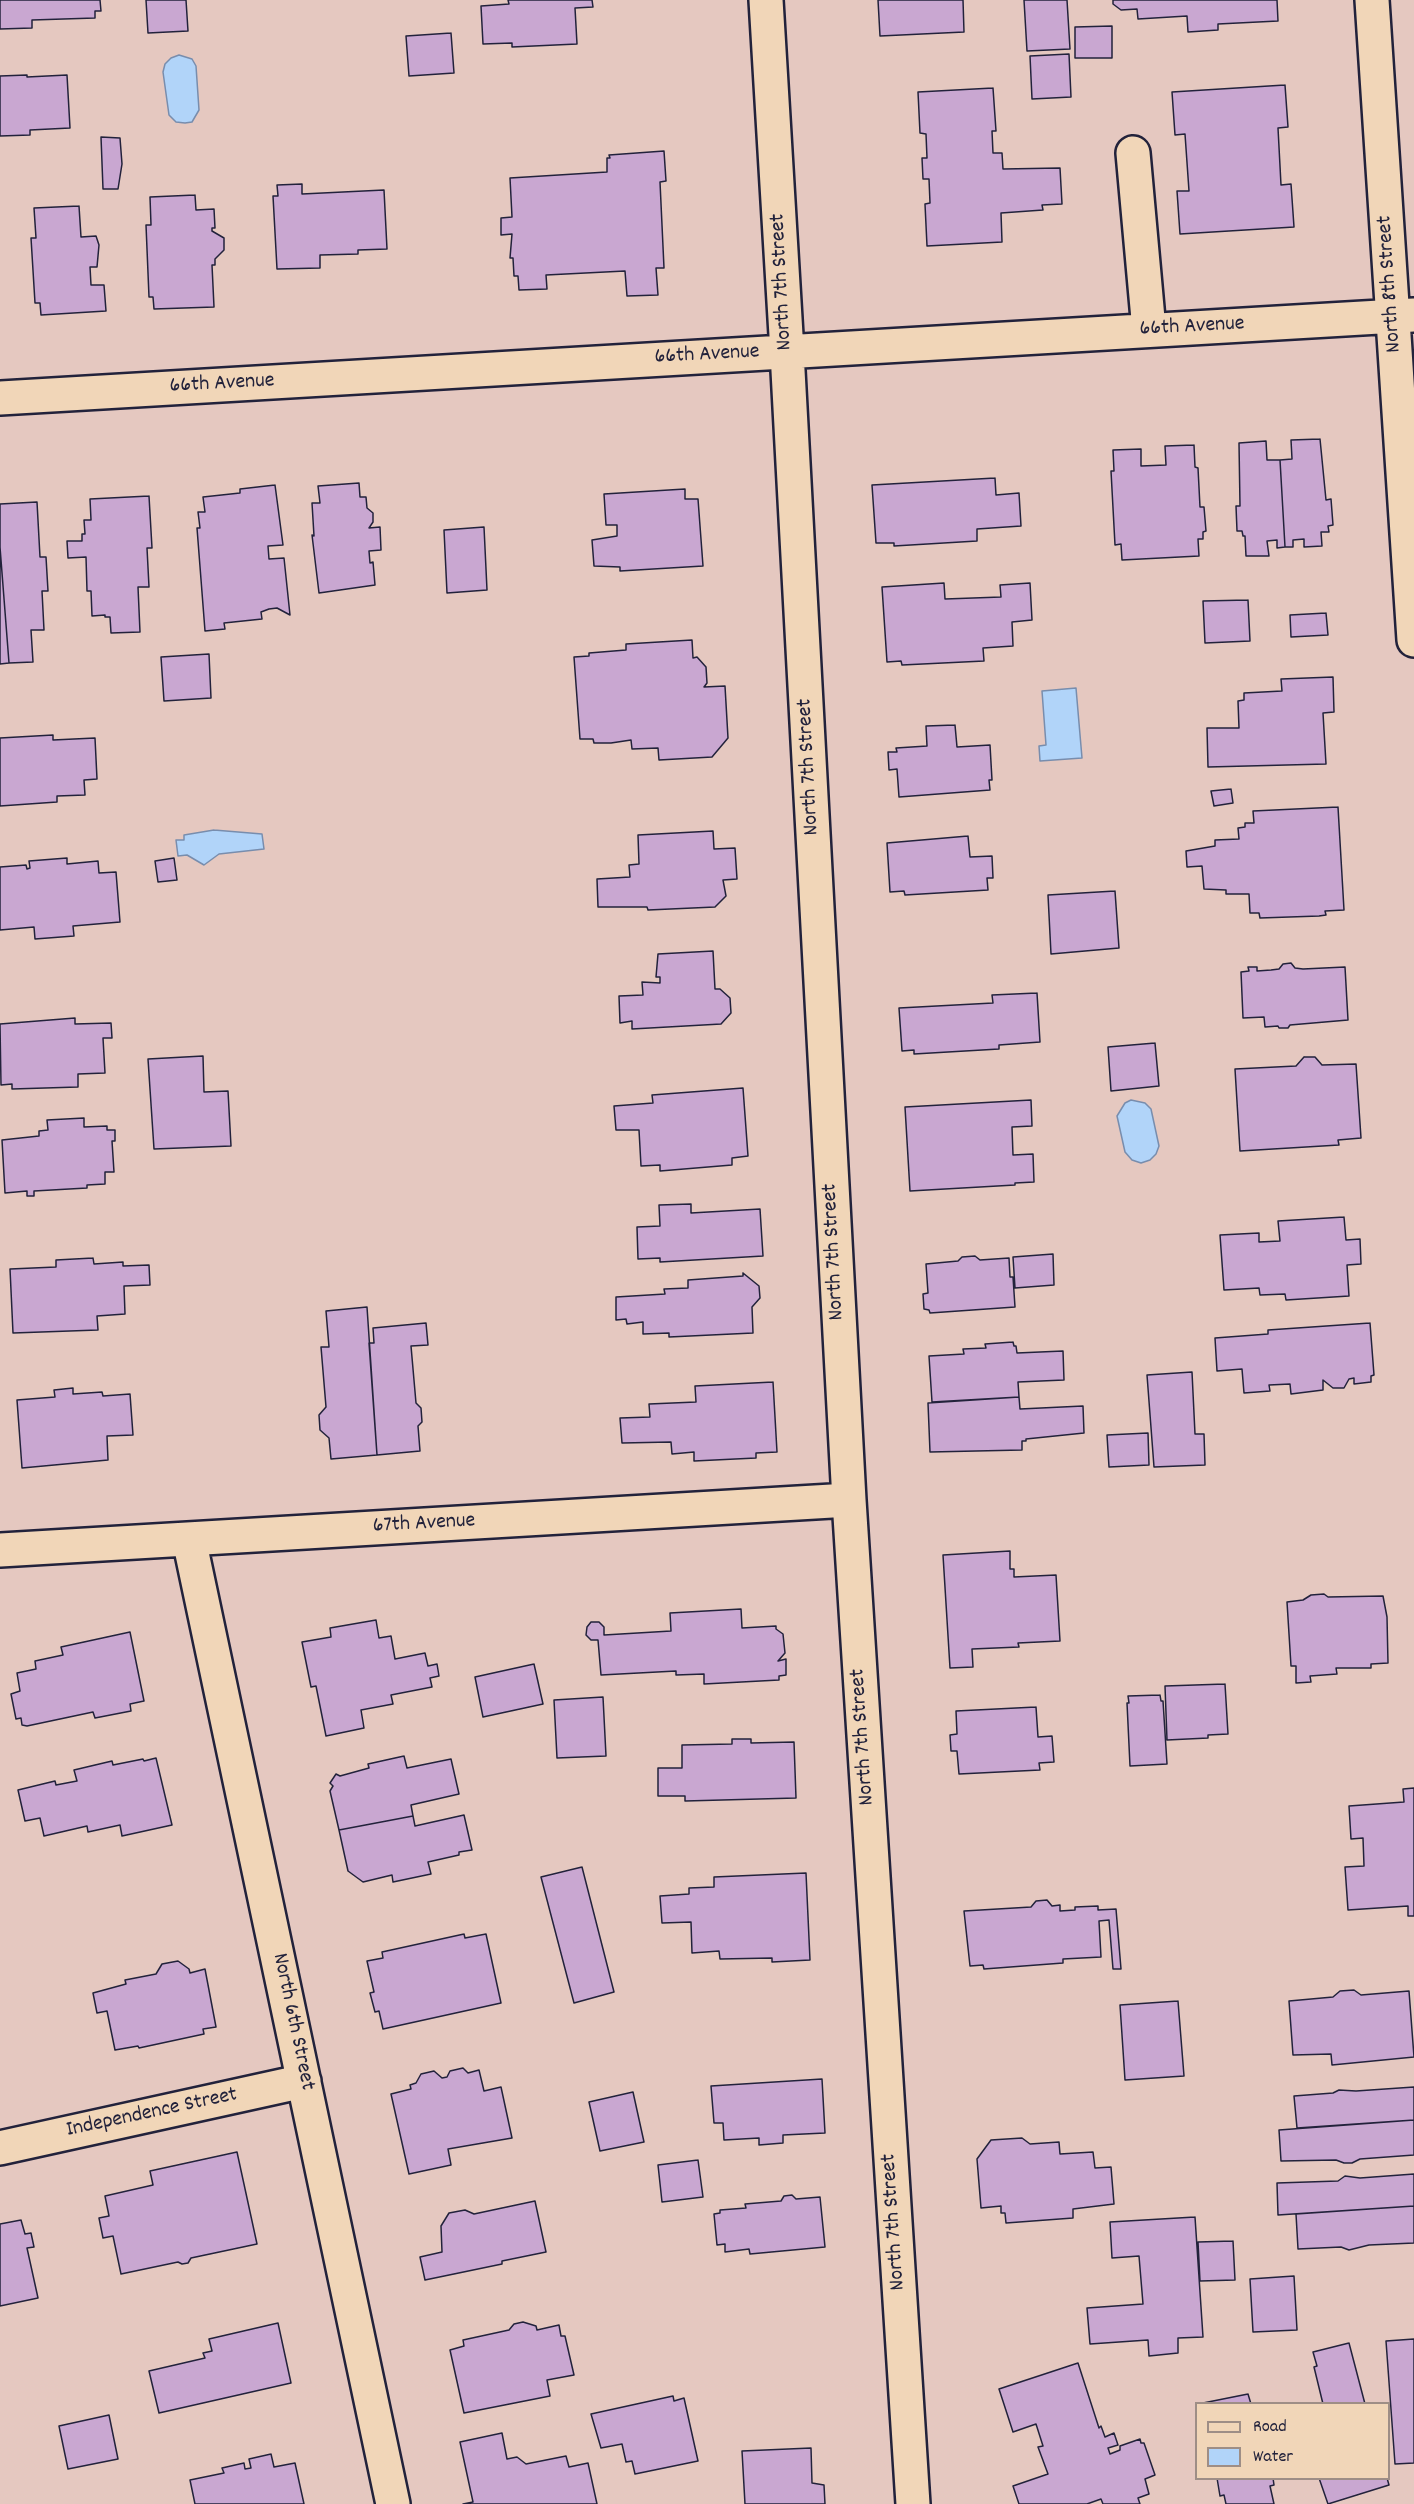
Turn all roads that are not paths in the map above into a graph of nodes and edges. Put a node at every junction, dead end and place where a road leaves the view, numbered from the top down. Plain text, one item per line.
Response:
1 (766, 0) edge
2 (1372, 0) edge
3 (1133, 153) dead end
4 (1403, 315) edge
5 (1149, 330) junction
6 (787, 351) junction
7 (0, 398) edge
8 (1414, 640) edge
9 (849, 1500) junction
10 (189, 1539) junction
11 (0, 1550) edge
12 (304, 2081) junction
13 (0, 2148) edge
14 (393, 2504) edge
15 (913, 2504) edge

1 - 6 street, North 7th Street
2 - 4 street, North 8th Street
3 - 5 street
4 - 5 street, 66th Avenue
4 - 8 street, North 8th Street
5 - 6 street, 66th Avenue
6 - 7 street, 66th Avenue
6 - 9 street, North 7th Street
9 - 10 street, 67th Avenue
9 - 15 street, North 7th Street
10 - 11 street, 67th Avenue
10 - 12 street, North 6th Street
12 - 13 street, Independence Street
12 - 14 street, North 6th Street

